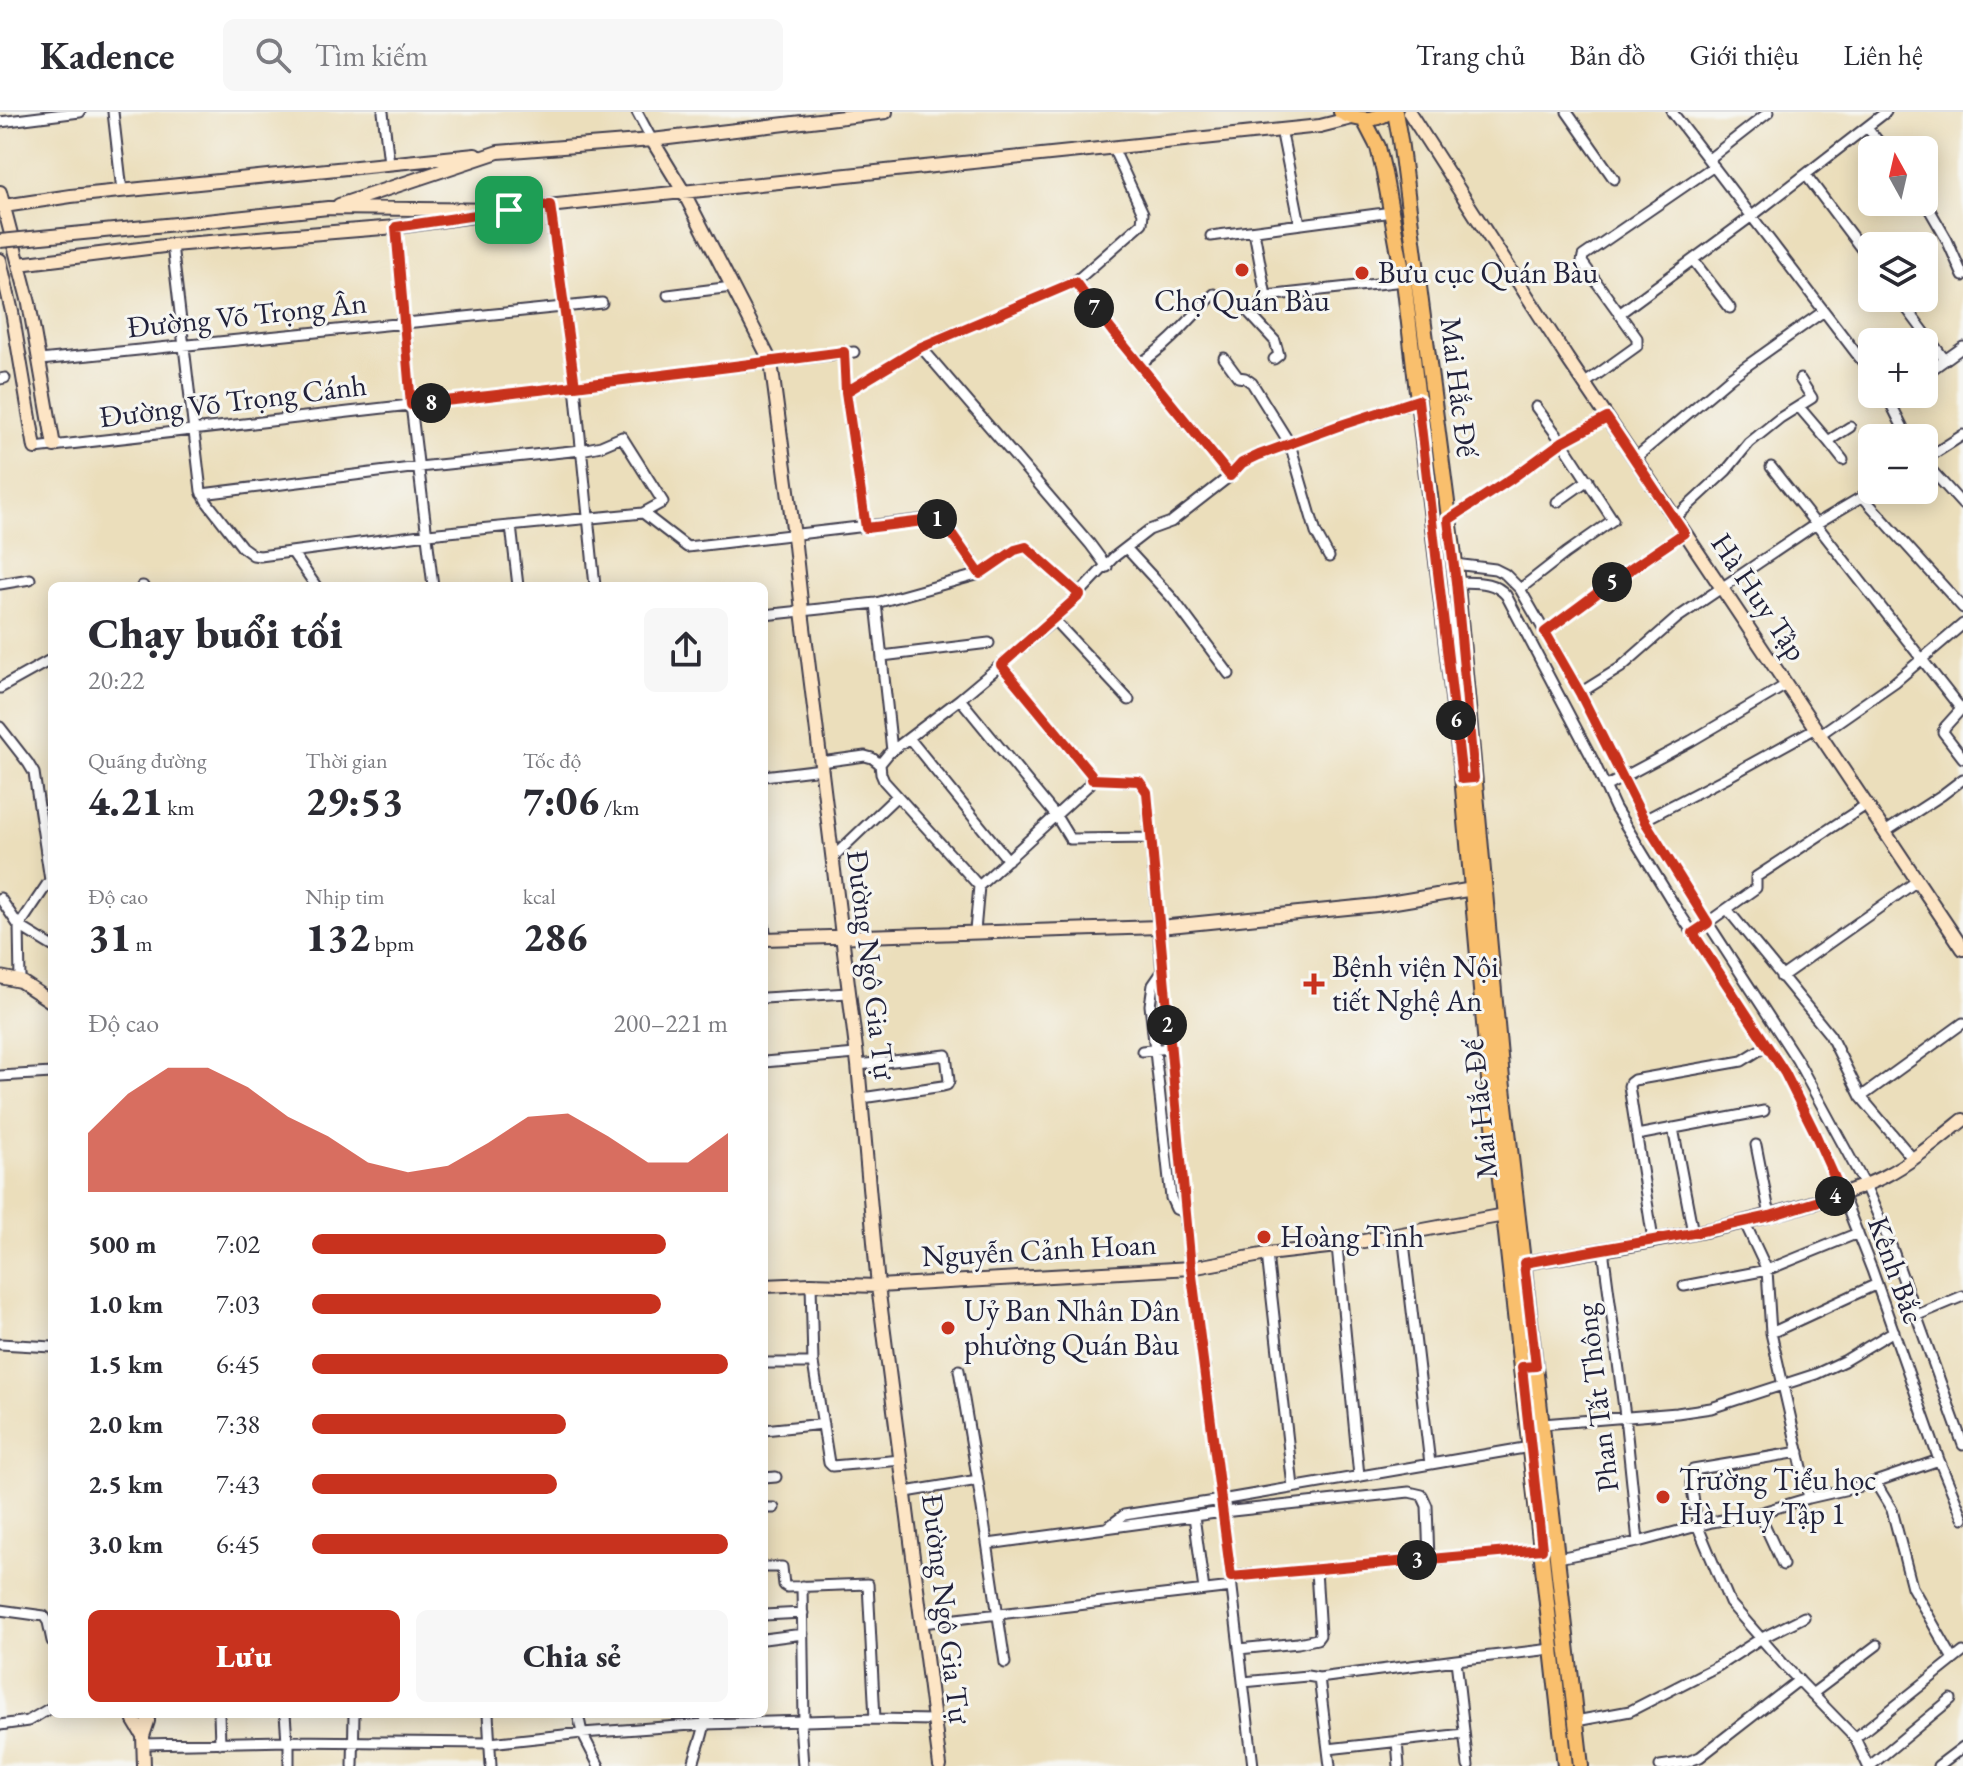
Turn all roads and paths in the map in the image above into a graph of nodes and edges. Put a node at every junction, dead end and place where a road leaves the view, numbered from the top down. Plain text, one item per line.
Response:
1 (80, 112) edge
2 (113, 112) edge
3 (383, 112) edge
4 (637, 112) edge
5 (886, 112) edge
6 (1392, 112) edge
7 (1409, 112) edge
8 (1567, 112) edge
9 (1672, 112) edge
10 (1769, 112) edge
11 (1886, 112) edge
12 (1352, 117) edge
13 (0, 122) edge
14 (1867, 127) junction
15 (1281, 129) junction
16 (1874, 136) edge
17 (652, 140) junction
18 (1113, 148) junction
19 (498, 152) junction
20 (389, 163) junction
21 (1711, 163) junction
22 (1806, 175) junction
23 (1614, 179) dead end
24 (122, 191) junction
25 (683, 191) junction
26 (0, 192) edge
27 (550, 205) junction
28 (4, 206) junction
29 (328, 208) junction
30 (509, 210) junction
31 (1392, 212) junction
32 (1752, 216) junction
33 (1933, 216) edge
34 (1300, 224) junction
35 (396, 227) junction
36 (1254, 231) junction
37 (1211, 236) dead end
38 (0, 241) edge
39 (1858, 244) edge
40 (172, 245) junction
41 (0, 260) edge
42 (18, 260) junction
43 (1693, 260) junction
44 (1963, 276) edge
45 (1404, 281) junction
46 (1075, 282) junction
47 (732, 287) junction
48 (1214, 294) dead end
49 (668, 295) dead end
50 (1266, 296) junction
51 (602, 303) dead end
52 (564, 307) junction
53 (1730, 308) dead end
54 (1824, 311) junction
55 (1909, 312) edge
56 (1619, 314) junction
57 (404, 323) junction
58 (184, 346) junction
59 (921, 347) junction
60 (1963, 347) edge
61 (1858, 356) edge
62 (1224, 358) dead end
63 (1274, 359) dead end
64 (40, 360) junction
65 (1945, 360) junction
66 (771, 362) junction
67 (1139, 364) junction
68 (1938, 365) edge
69 (1800, 379) dead end
70 (1584, 384) junction
71 (575, 386) junction
72 (846, 392) junction
73 (1418, 400) junction
74 (411, 405) junction
75 (1536, 407) dead end
76 (1799, 407) junction
77 (1607, 418) junction
78 (1850, 427) dead end
79 (193, 429) junction
80 (1963, 435) edge
81 (1828, 441) junction
82 (1562, 442) junction
83 (1290, 444) junction
84 (54, 446) junction
85 (35, 448) joint
86 (581, 450) junction
87 (1938, 452) edge
88 (1634, 459) junction
89 (1843, 460) dead end
90 (419, 467) junction
91 (1771, 467) dead end
92 (1230, 476) junction
93 (1938, 477) edge
94 (1588, 480) junction
95 (202, 494) junction
96 (1858, 498) edge
97 (1557, 502) dead end
98 (1869, 504) edge
99 (1963, 505) edge
100 (643, 513) junction
101 (588, 518) junction
102 (1675, 518) junction
103 (1448, 520) junction
104 (1816, 524) junction
105 (511, 526) junction
106 (866, 528) junction
107 (1684, 533) junction
108 (428, 534) junction
109 (794, 536) junction
110 (1127, 549) junction
111 (292, 552) junction
112 (1329, 557) dead end
113 (1455, 564) junction
114 (1107, 567) junction
115 (980, 574) junction
116 (1505, 574) junction
117 (30, 579) dead end
118 (313, 582) edge
119 (433, 582) edge
120 (518, 582) edge
121 (595, 582) edge
122 (1456, 582) junction
123 (0, 584) edge
124 (1497, 587) junction
125 (1721, 588) junction
126 (1520, 589) junction
127 (1080, 595) junction
128 (876, 603) junction
129 (1963, 608) edge
130 (802, 611) junction
131 (768, 615) edge
132 (1054, 620) junction
133 (1963, 624) edge
134 (1545, 632) junction
135 (989, 643) dead end
136 (882, 656) junction
137 (48, 661) edge
138 (1921, 661) junction
139 (1001, 665) junction
140 (1229, 674) dead end
141 (1786, 685) junction
142 (0, 688) edge
143 (1580, 693) junction
144 (960, 699) junction
145 (1129, 700) dead end
146 (1962, 708) edge
147 (0, 727) edge
148 (1817, 732) junction
149 (909, 738) junction
150 (892, 751) junction
151 (1963, 758) edge
152 (880, 764) junction
153 (822, 766) junction
154 (768, 775) edge
155 (1622, 777) junction
156 (1468, 778) junction
157 (1092, 779) junction
158 (1963, 779) edge
159 (1605, 787) junction
160 (897, 796) junction
161 (1866, 805) junction
162 (1056, 816) junction
163 (1644, 820) junction
164 (1885, 832) junction
165 (1151, 838) junction
166 (832, 858) junction
167 (48, 859) edge
168 (1008, 860) junction
169 (1917, 881) junction
170 (48, 884) edge
171 (979, 886) junction
172 (1473, 889) junction
173 (0, 898) edge
174 (1727, 909) junction
175 (1963, 922) edge
176 (1708, 923) junction
177 (19, 926) junction
178 (1158, 927) junction
179 (975, 931) junction
180 (1951, 932) junction
181 (1693, 933) junction
182 (843, 936) junction
183 (768, 939) edge
184 (48, 944) edge
185 (1963, 949) edge
186 (1162, 972) junction
187 (0, 977) edge
188 (1781, 977) junction
189 (20, 981) junction
190 (848, 993) junction
191 (768, 998) edge
192 (48, 999) edge
193 (1963, 1023) edge
194 (1766, 1046) junction
195 (1169, 1048) junction
196 (1155, 1050) junction
197 (1142, 1051) dead end
198 (857, 1060) junction
199 (768, 1062) edge
200 (48, 1073) edge
201 (0, 1076) edge
202 (1495, 1079) junction
203 (1861, 1097) junction
204 (862, 1098) junction
205 (1764, 1111) dead end
206 (1963, 1120) edge
207 (1673, 1128) junction
208 (1637, 1135) junction
209 (1756, 1145) dead end
210 (1913, 1159) junction
211 (1865, 1185) junction
212 (1842, 1194) junction
213 (1186, 1213) junction
214 (1504, 1215) junction
215 (1770, 1216) junction
216 (1744, 1221) junction
217 (1693, 1233) junction
218 (1858, 1233) junction
219 (1403, 1234) junction
220 (1653, 1240) junction
221 (1337, 1246) junction
222 (1603, 1249) junction
223 (1267, 1254) junction
224 (1524, 1263) junction
225 (1191, 1268) junction
226 (1767, 1270) junction
227 (811, 1284) junction
228 (1877, 1284) junction
229 (768, 1286) edge
230 (878, 1286) junction
231 (1684, 1286) dead end
232 (1963, 1296) edge
233 (1915, 1316) junction
234 (1894, 1331) junction
235 (1771, 1333) junction
236 (0, 1344) edge
237 (48, 1347) edge
238 (768, 1363) edge
239 (813, 1363) junction
240 (1529, 1366) junction
241 (959, 1370) dead end
242 (1783, 1385) junction
243 (1625, 1416) junction
244 (823, 1424) junction
245 (1543, 1424) junction
246 (768, 1430) edge
247 (1963, 1443) edge
248 (1530, 1447) junction
249 (1799, 1452) junction
250 (902, 1460) junction
251 (1939, 1460) junction
252 (1430, 1464) junction
253 (1359, 1476) junction
254 (776, 1477) dead end
255 (768, 1478) edge
256 (978, 1482) junction
257 (1875, 1482) junction
258 (1293, 1487) junction
259 (906, 1492) junction
260 (1809, 1498) junction
261 (1221, 1500) junction
262 (1223, 1512) junction
263 (1759, 1513) junction
264 (1194, 1516) junction
265 (1963, 1518) edge
266 (1698, 1527) junction
267 (1106, 1529) junction
268 (1638, 1542) junction
269 (988, 1544) junction
270 (1542, 1549) junction
271 (1558, 1558) junction
272 (1429, 1559) junction
273 (1783, 1565) dead end
274 (768, 1567) edge
275 (1316, 1570) junction
276 (1231, 1582) junction
277 (802, 1586) junction
278 (1204, 1590) junction
279 (0, 1610) edge
280 (803, 1613) junction
281 (768, 1615) edge
282 (997, 1615) junction
283 (1804, 1617) dead end
284 (48, 1622) edge
285 (922, 1623) junction
286 (803, 1634) junction
287 (768, 1638) edge
288 (1760, 1639) junction
289 (1877, 1645) dead end
290 (1239, 1649) junction
291 (1552, 1649) junction
292 (1963, 1652) edge
293 (1953, 1659) junction
294 (1456, 1660) junction
295 (1005, 1663) dead end
296 (1319, 1678) junction
297 (1799, 1680) junction
298 (1243, 1682) junction
299 (1812, 1694) junction
300 (1951, 1699) dead end
301 (48, 1709) edge
302 (134, 1718) edge
303 (148, 1718) edge
304 (219, 1718) edge
305 (285, 1718) edge
306 (354, 1718) edge
307 (488, 1718) edge
308 (579, 1718) edge
309 (706, 1719) edge
310 (875, 1719) junction
311 (934, 1720) junction
312 (1576, 1721) junction
313 (802, 1722) junction
314 (0, 1725) edge
315 (582, 1733) junction
316 (1464, 1734) junction
317 (1855, 1738) junction
318 (143, 1740) junction
319 (287, 1741) junction
320 (1397, 1741) junction
321 (220, 1743) junction
322 (354, 1743) junction
323 (490, 1743) junction
324 (1963, 1747) edge
325 (1328, 1749) junction
326 (144, 1766) edge
327 (289, 1766) edge
328 (353, 1766) edge
329 (491, 1766) edge
330 (599, 1766) edge
331 (693, 1766) edge
332 (803, 1766) edge
333 (940, 1766) edge
334 (1253, 1766) edge
335 (1330, 1766) edge
336 (1399, 1766) edge
337 (1468, 1766) edge
338 (1565, 1766) edge
339 (1581, 1766) edge
340 (1660, 1766) edge
341 (1869, 1766) edge
342 (1938, 1766) edge

1 - 13 street
2 - 24 street
3 - 20 street
4 - 17 street
5 - 17 street
6 - 12 main road
6 - 103 main road, Mai Hắc Đế
7 - 70 street, Hà Huy Tập
8 - 23 street
9 - 21 street
10 - 21 street
11 - 14 street
12 - 15 street
12 - 31 main road, Mai Hắc Đế
14 - 16 street
14 - 22 street
15 - 18 street
15 - 34 street
17 - 19 street
17 - 25 street, Đường Ngô Gia Tự
18 - 25 street
18 - 46 street
19 - 20 street
19 - 29 street
20 - 24 street
21 - 32 street
21 - 56 street
22 - 32 street
22 - 39 street
24 - 28 street
25 - 27 street
25 - 47 street, Đường Ngô Gia Tự
26 - 28 street
27 - 30 street
27 - 52 street
28 - 42 street
29 - 30 street
29 - 38 street, bridge
30 - 35 street
31 - 34 street
31 - 45 main road, Mai Hắc Đế
32 - 43 street
32 - 54 street
33 - 44 street
34 - 36 street
35 - 40 street
35 - 57 street
36 - 37 street
36 - 50 street
40 - 42 street
40 - 58 street
41 - 42 street
41 - 85 street
42 - 64 street
43 - 53 street
43 - 56 street
45 - 50 street
45 - 73 main road, Mai Hắc Đế
46 - 59 street
46 - 67 street
47 - 49 street
47 - 66 street, Đường Ngô Gia Tự
48 - 67 street
50 - 63 street
51 - 52 street, Đường Võ Trọng Ân
52 - 57 street, Đường Võ Trọng Ân
52 - 71 street
54 - 61 street
54 - 88 street
55 - 65 street
56 - 70 street
57 - 58 street, Đường Võ Trọng Ân
57 - 74 street
58 - 64 street, Đường Võ Trọng Ân
58 - 79 street
59 - 72 street
59 - 114 street
60 - 65 street
62 - 83 street
64 - 84 street
65 - 68 street
66 - 71 street, Đường Võ Trọng Cánh
66 - 72 street, Đường Võ Trọng Cánh
66 - 109 street, Đường Ngô Gia Tự
67 - 92 street
69 - 76 street
70 - 77 street, Hà Huy Tập
71 - 74 street, Đường Võ Trọng Cánh
71 - 86 street
72 - 106 street
73 - 83 street
73 - 156 main road, Mai Hắc Đế
74 - 79 street, Đường Võ Trọng Cánh
74 - 90 street
75 - 82 street
76 - 81 street
76 - 102 street
77 - 82 street
77 - 88 street, Hà Huy Tập
78 - 81 street
79 - 84 street, Đường Võ Trọng Cánh
79 - 95 street
80 - 87 street
81 - 89 street
82 - 94 street
82 - 103 street
83 - 92 street
83 - 112 street
84 - 85 street, Đường Võ Trọng Cánh
86 - 90 street
86 - 100 street
86 - 101 street
88 - 102 street, Hà Huy Tập
90 - 95 street
90 - 108 street
91 - 104 street
92 - 110 street
93 - 99 street
94 - 97 street
94 - 126 street
95 - 111 street
96 - 104 street
98 - 129 street
100 - 101 street
100 - 109 street
101 - 105 street
101 - 121 street
102 - 107 street, Hà Huy Tập
103 - 113 main road, Mai Hắc Đế
104 - 125 street
104 - 138 street
105 - 108 street
105 - 120 street
106 - 109 street
106 - 115 street
107 - 125 street, Hà Huy Tập
107 - 134 street
108 - 111 street
108 - 119 street
109 - 130 street, Đường Ngô Gia Tự
110 - 114 street
110 - 140 street
111 - 118 street
113 - 116 street
113 - 122 main road, Mai Hắc Đế
114 - 127 street
115 - 127 street
115 - 128 street
116 - 124 street
116 - 126 street, Kênh Bắc
117 - 123 street
122 - 124 street
122 - 156 main road, Mai Hắc Đế
124 - 159 street, Kênh Bắc
125 - 141 street, Hà Huy Tập
125 - 143 street
126 - 134 street, Kênh Bắc
127 - 132 street
128 - 130 street
128 - 136 street
130 - 131 street
130 - 153 street, Đường Ngô Gia Tự
132 - 139 street
132 - 145 street
133 - 138 street
134 - 143 street, Kênh Bắc
135 - 136 street
136 - 150 street
137 - 142 street
138 - 146 street
138 - 148 street
139 - 144 street
139 - 157 street
141 - 148 street, Hà Huy Tập
141 - 155 street
143 - 155 street, Kênh Bắc
144 - 149 street
144 - 162 street
146 - 151 street
147 - 167 street
148 - 161 street, Hà Huy Tập
148 - 163 street
149 - 150 street
149 - 168 street
150 - 152 street
152 - 153 street
152 - 160 street
153 - 154 street
153 - 166 street, Đường Ngô Gia Tự
155 - 159 street
155 - 163 street, Kênh Bắc
156 - 172 main road, Mai Hắc Đế
156 - 202 main road, Mai Hắc Đế
157 - 162 street
157 - 165 street
158 - 164 street
159 - 181 street, Kênh Bắc
160 - 166 street
160 - 171 street
161 - 164 street, Hà Huy Tập
161 - 174 street
162 - 165 street
162 - 168 street
163 - 176 street, Kênh Bắc
164 - 169 street, Hà Huy Tập
165 - 178 street
166 - 182 street, Đường Ngô Gia Tự
168 - 171 street
169 - 180 street, Hà Huy Tập
169 - 188 street
170 - 177 street
171 - 179 street
172 - 178 street
172 - 202 main road, Mai Hắc Đế
173 - 177 street
174 - 176 street
174 - 188 street
175 - 180 street
176 - 181 street
176 - 211 street, Kênh Bắc
177 - 184 street
177 - 189 street
178 - 179 street
178 - 186 street
179 - 182 street
180 - 185 street, Hà Huy Tập
181 - 194 street, Kênh Bắc
182 - 183 street
182 - 190 street, Đường Ngô Gia Tự
186 - 195 street
186 - 196 street
187 - 189 street
188 - 203 street
189 - 192 street
190 - 191 street
190 - 198 street, Đường Ngô Gia Tự
193 - 203 street
194 - 208 street
194 - 212 street, Kênh Bắc
195 - 196 street
195 - 213 street
196 - 197 street
196 - 213 street
198 - 199 street
198 - 204 street, Đường Ngô Gia Tự
198 - 204 street
200 - 201 street
202 - 214 main road, Mai Hắc Đế
202 - 224 main road, Mai Hắc Đế
203 - 210 street
204 - 230 street, Đường Ngô Gia Tự
205 - 207 street
206 - 210 street
207 - 208 street
207 - 217 street
208 - 220 street
209 - 215 street
210 - 211 street
211 - 212 street
211 - 233 street, Kênh Bắc
212 - 215 street
212 - 218 street, Kênh Bắc
213 - 225 street
214 - 219 street, Nguyễn Cảnh Hoan
214 - 240 main road, Mai Hắc Đế
215 - 216 street
216 - 217 street
216 - 226 street
217 - 220 street
218 - 226 street
218 - 228 street, Kênh Bắc
219 - 221 street, Nguyễn Cảnh Hoan
219 - 252 street
220 - 222 street
221 - 223 street, Nguyễn Cảnh Hoan
221 - 253 street
222 - 224 street
222 - 243 street, Phan Tất Thông
223 - 225 street, Nguyễn Cảnh Hoan
223 - 258 street
224 - 240 main road, Mai Hắc Đế
225 - 230 street, Nguyễn Cảnh Hoan
225 - 261 street
226 - 231 street
226 - 235 street
227 - 229 street, Nguyễn Cảnh Hoan
227 - 230 street, Nguyễn Cảnh Hoan
227 - 239 street
228 - 234 street, Kênh Bắc
228 - 235 street
230 - 250 street, Đường Ngô Gia Tự
232 - 233 street
233 - 247 street, Kênh Bắc
234 - 242 street
234 - 251 street, Kênh Bắc
235 - 242 street
236 - 237 street
238 - 239 street
239 - 244 street
240 - 245 main road, Mai Hắc Đế
240 - 248 main road, Mai Hắc Đế
241 - 256 street
242 - 243 street
242 - 249 street
243 - 245 street
243 - 268 street, Phan Tất Thông
244 - 246 street
244 - 250 street
245 - 271 main road, Mai Hắc Đế
248 - 252 street
248 - 270 main road, Mai Hắc Đế
249 - 260 street
249 - 266 street
250 - 259 street, Đường Ngô Gia Tự
251 - 257 street
251 - 265 street, Kênh Bắc
252 - 253 street
253 - 258 street
254 - 255 street
256 - 259 street
256 - 269 street
257 - 260 street
257 - 293 street
258 - 261 street
259 - 285 street, Đường Ngô Gia Tự
260 - 263 street
261 - 262 street
261 - 267 street
262 - 264 street
262 - 272 street
262 - 276 street
263 - 266 street
263 - 273 street
264 - 267 street
264 - 278 street
266 - 268 street
266 - 288 street
267 - 269 street
268 - 271 street
269 - 282 street
270 - 272 street
270 - 291 main road, Mai Hắc Đế
271 - 312 main road, Mai Hắc Đế
272 - 275 street
274 - 277 street
275 - 276 street
275 - 290 street
276 - 278 street
276 - 290 street
277 - 280 street
277 - 310 street
278 - 282 street
279 - 284 street
280 - 281 street
280 - 286 street
282 - 285 street
282 - 295 street
283 - 288 street
285 - 311 street, Đường Ngô Gia Tự
286 - 287 street
286 - 313 street
288 - 297 street
288 - 312 street
289 - 299 street
290 - 298 street
291 - 294 street
291 - 338 main road, Mai Hắc Đế
292 - 293 street
293 - 317 street
294 - 296 street
294 - 316 street
296 - 298 street
296 - 325 street
297 - 299 street
297 - 340 street
298 - 334 street
299 - 317 street
300 - 341 street
301 - 314 street
302 - 318 street
303 - 318 street
304 - 321 street
305 - 319 street
306 - 322 street
307 - 323 street
308 - 315 street
309 - 313 street
309 - 315 street
309 - 331 street
310 - 311 street
310 - 313 street
311 - 333 street, Đường Ngô Gia Tự
312 - 339 main road, Mai Hắc Đế
313 - 332 street
315 - 323 street
315 - 330 street
316 - 320 street
316 - 337 street
317 - 341 street
318 - 321 street
318 - 326 street
319 - 321 street
319 - 322 street
319 - 327 street
320 - 325 street
320 - 336 street
322 - 323 street
322 - 328 street
323 - 329 street
324 - 342 street
325 - 335 street

